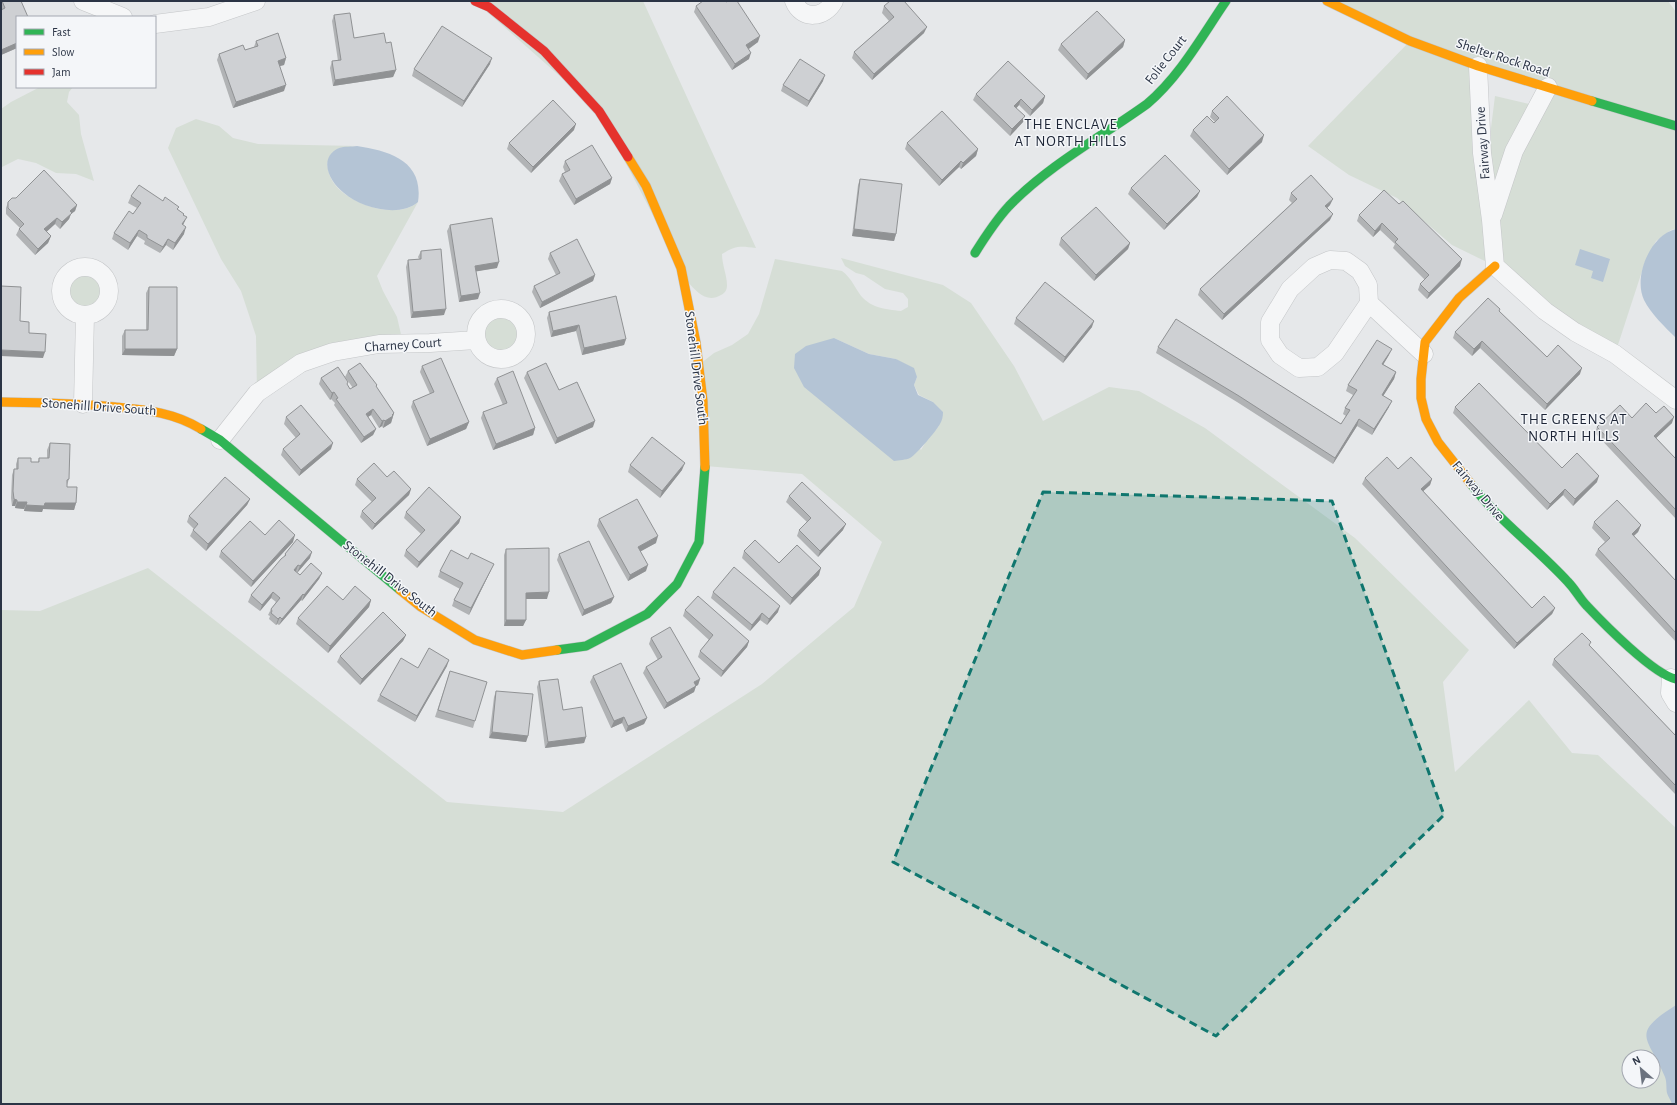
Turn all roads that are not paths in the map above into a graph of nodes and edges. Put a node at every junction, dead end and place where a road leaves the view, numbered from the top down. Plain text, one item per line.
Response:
1 (82, 1) edge
2 (256, 1) edge
3 (475, 1) edge
4 (794, 1) edge
5 (834, 1) edge
6 (1226, 1) edge
7 (1328, 1) edge
8 (120, 16) edge
9 (156, 24) edge
10 (1478, 66) junction
11 (1548, 87) junction
12 (1676, 126) edge
13 (1491, 220) junction
14 (974, 253) dead end
15 (1495, 266) junction
16 (1369, 303) junction
17 (84, 315) dead end
18 (476, 340) dead end
19 (1424, 354) junction
20 (1676, 400) edge
21 (1, 402) edge
22 (83, 404) junction
23 (220, 440) junction
24 (1674, 678) edge
25 (1676, 703) edge

1 - 8 street
2 - 9 street
3 - 23 street, Stonehill Drive South
4 - 5 street
6 - 14 street, Folie Court
7 - 10 street, Shelter Rock Road
10 - 11 street, Shelter Rock Road
10 - 13 street, Fairway Drive
11 - 12 street, Shelter Rock Road
11 - 13 street, Fairway Drive
13 - 15 street, Fairway Drive
15 - 19 street, Fairway Drive
15 - 20 street
16 - 16 street
16 - 19 street
17 - 22 street
18 - 23 street, Charney Court
19 - 24 street, Fairway Drive
21 - 22 street, Stonehill Drive South
22 - 23 street, Stonehill Drive South
24 - 25 street, Fairway Drive

